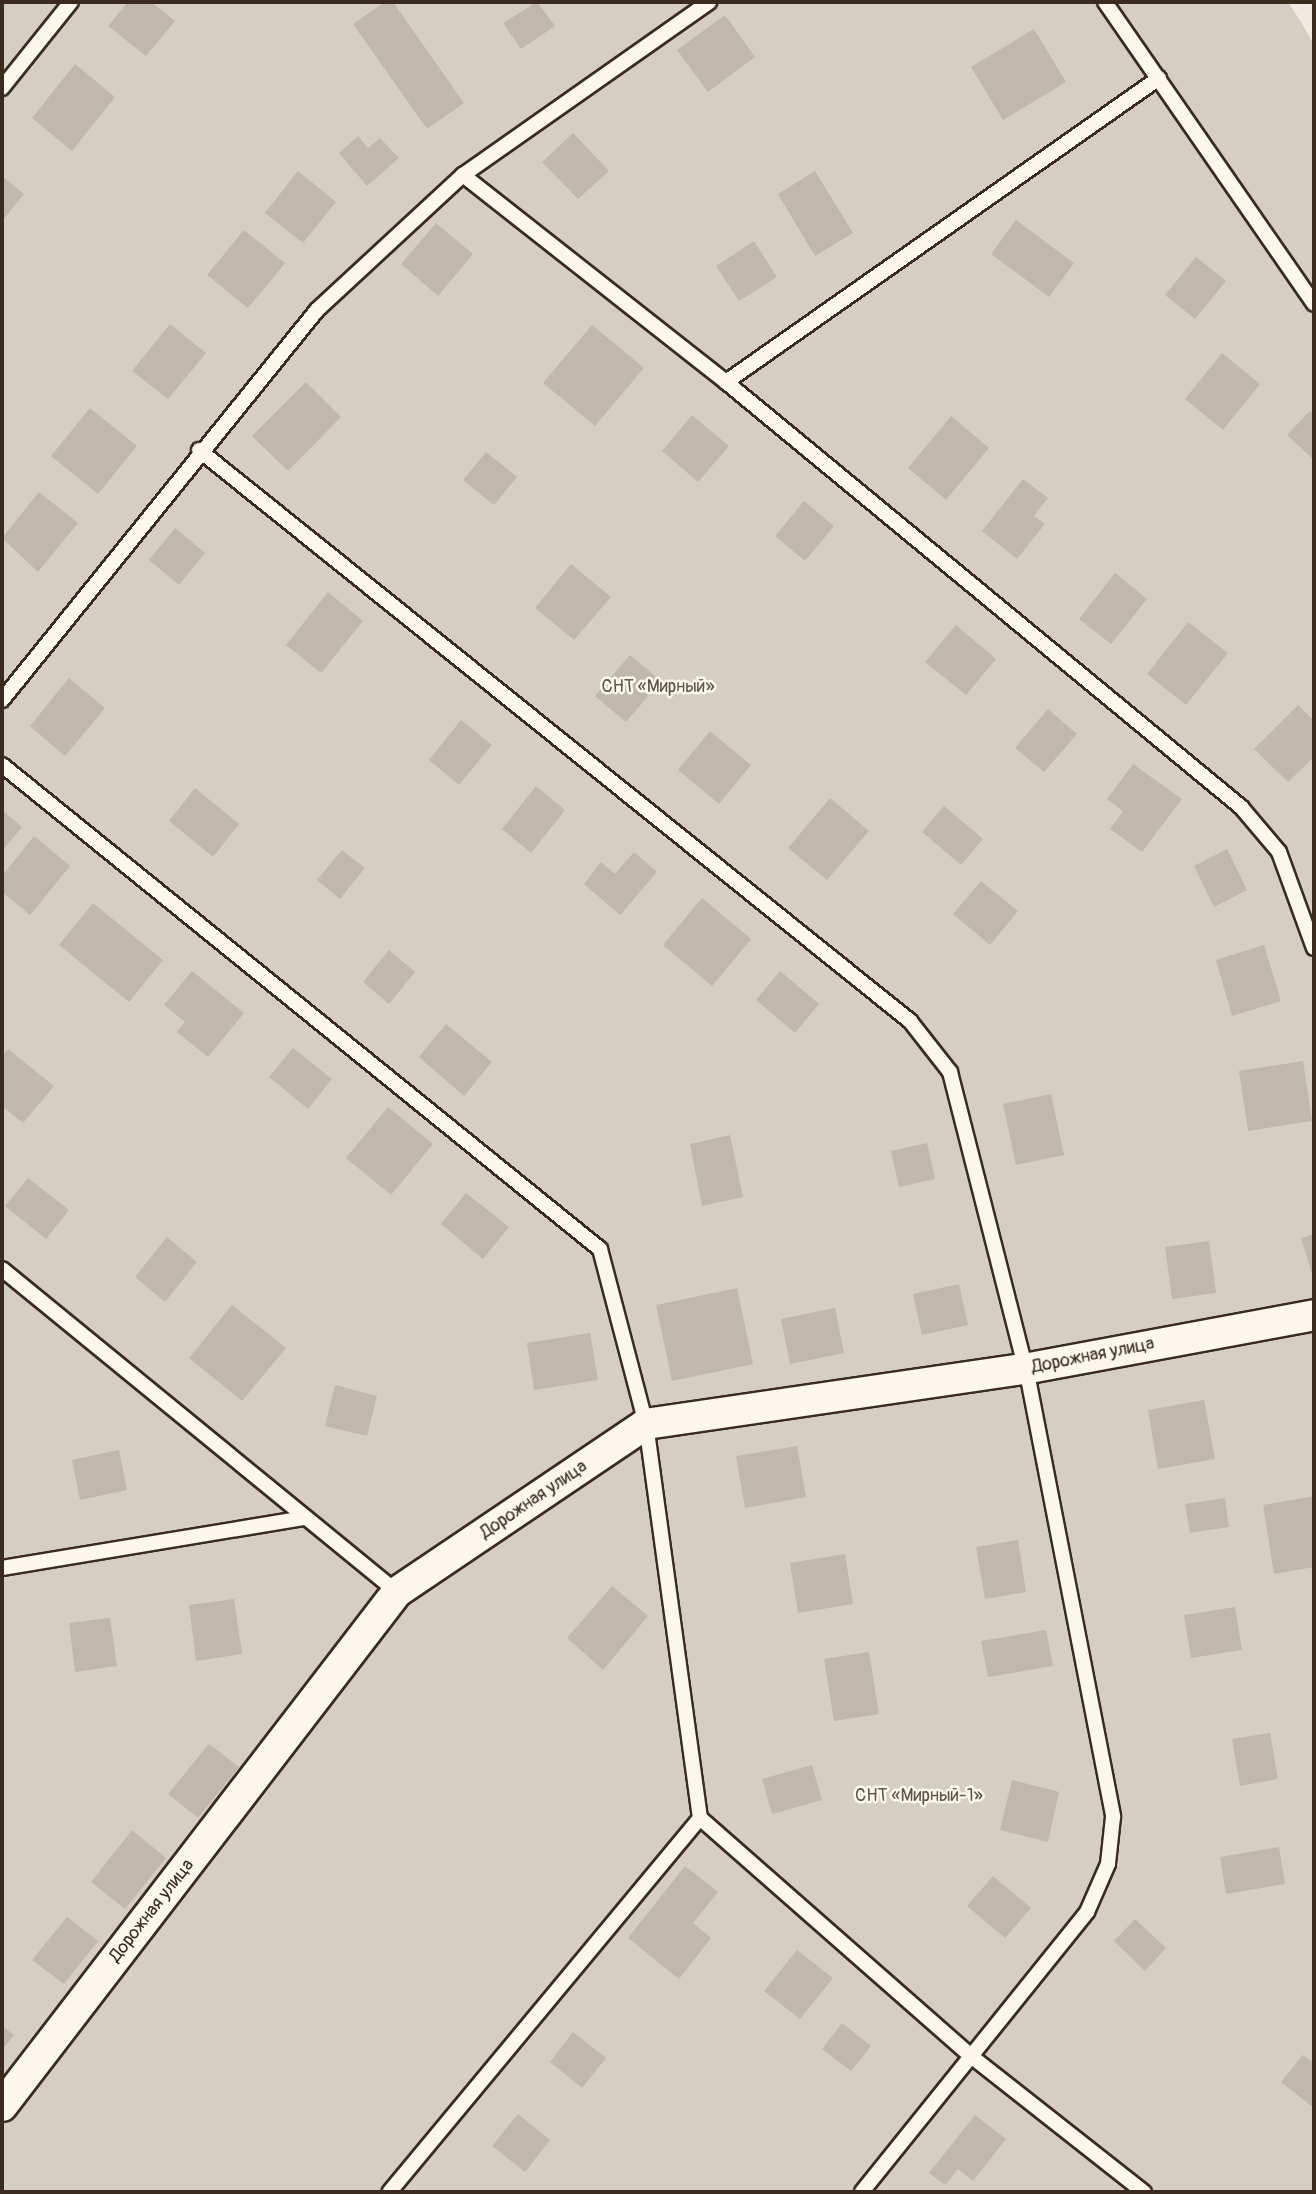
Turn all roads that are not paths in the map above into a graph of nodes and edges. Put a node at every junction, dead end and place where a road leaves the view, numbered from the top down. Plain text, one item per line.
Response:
1 (72, 2) edge
2 (709, 2) edge
3 (1105, 2) edge
4 (1159, 78) junction
5 (2, 88) edge
6 (463, 175) junction
7 (1314, 304) edge
8 (726, 382) junction
9 (199, 450) junction
10 (2, 700) edge
11 (2, 765) edge
12 (1314, 947) edge
13 (2, 1269) edge
14 (1314, 1315) edge
15 (1024, 1369) junction
16 (646, 1424) junction
17 (305, 1518) junction
18 (2, 1568) edge
19 (397, 1592) junction
20 (700, 1818) junction
21 (971, 2056) junction
22 (2, 2106) edge
23 (390, 2192) edge
24 (862, 2192) edge
25 (1143, 2192) edge

1 - 5 lane
2 - 6 lane
3 - 4 lane
4 - 7 lane
4 - 8 lane
6 - 8 lane
6 - 9 lane
8 - 12 lane
9 - 10 lane
9 - 15 lane
11 - 16 lane
13 - 17 lane
14 - 15 street, Дорожная улица
15 - 16 street, Дорожная улица
15 - 21 lane
16 - 19 street, Дорожная улица
16 - 20 lane
17 - 18 lane
17 - 19 lane
19 - 22 street, Дорожная улица
20 - 21 lane
20 - 23 lane
21 - 24 lane
21 - 25 lane

